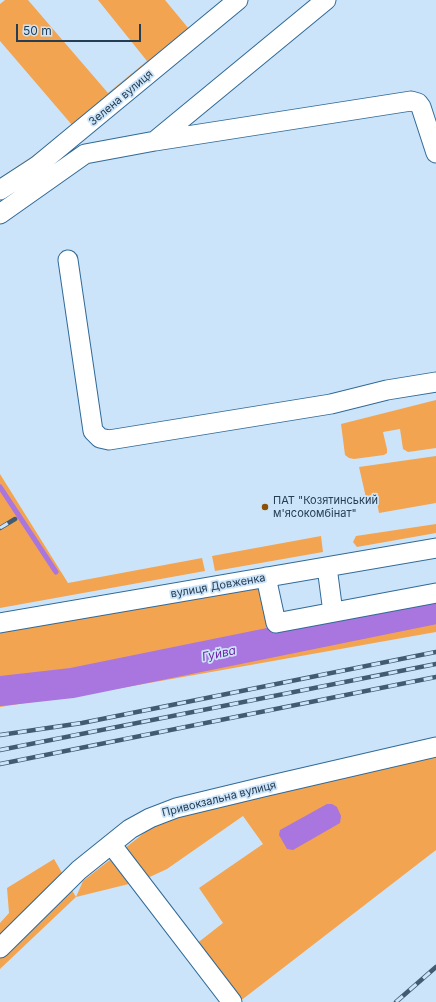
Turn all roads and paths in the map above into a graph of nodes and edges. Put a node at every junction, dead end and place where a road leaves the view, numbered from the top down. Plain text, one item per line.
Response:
1 (238, 0) edge
2 (326, 0) edge
3 (155, 141) junction
4 (436, 153) edge
5 (0, 190) edge
6 (0, 214) edge
7 (68, 260) dead end
8 (436, 382) edge
9 (420, 551) edge
10 (327, 567) junction
11 (270, 577) junction
12 (436, 593) edge
13 (332, 606) dead end
14 (0, 623) edge
15 (436, 747) edge
16 (111, 844) junction
17 (0, 948) edge
18 (232, 1002) edge

1 - 5 street, Зелена вулиця
2 - 3 street
3 - 4 street
3 - 6 street
7 - 8 street
9 - 10 street, вулиця Довженка
10 - 11 street, вулиця Довженка
10 - 13 street
11 - 12 street
11 - 14 street, вулиця Довженка
15 - 16 street, Привокзальна вулиця
16 - 17 street, Привокзальна вулиця
16 - 18 street

